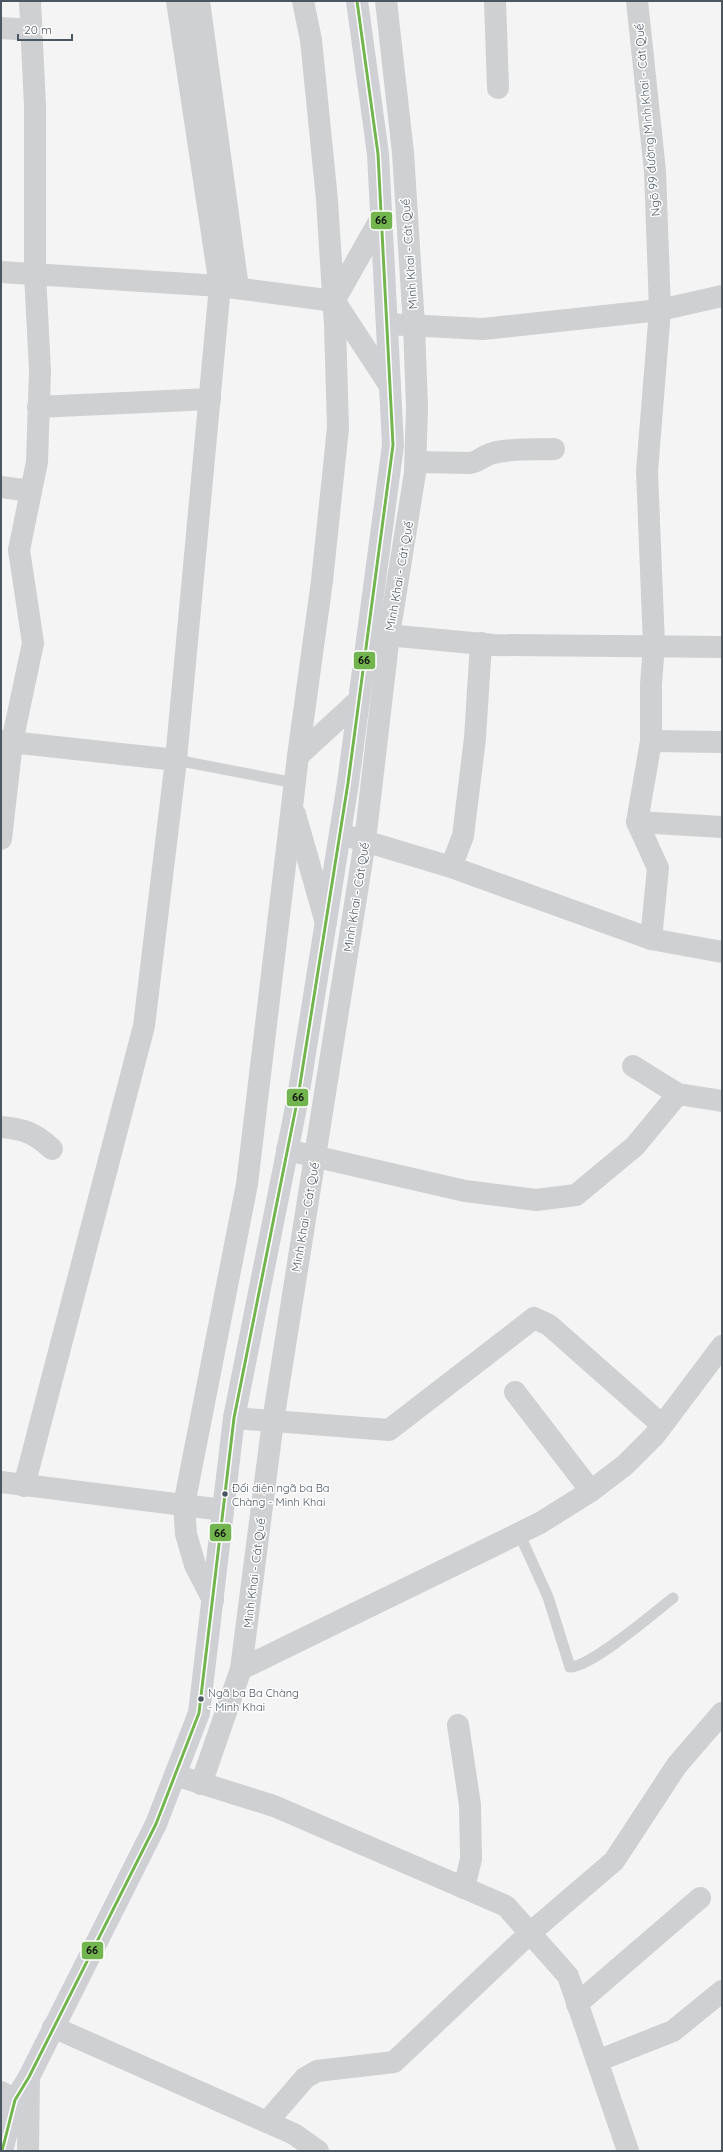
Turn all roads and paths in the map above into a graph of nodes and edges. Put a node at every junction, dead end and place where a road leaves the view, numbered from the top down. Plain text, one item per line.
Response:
1 (30, 1) edge
2 (177, 1) edge
3 (200, 1) edge
4 (304, 1) edge
5 (357, 1) edge
6 (386, 1) edge
7 (495, 1) edge
8 (637, 1) edge
9 (1, 28) edge
10 (32, 30) junction
11 (498, 88) dead end
12 (381, 218) junction
13 (1, 272) edge
14 (35, 274) junction
15 (229, 287) junction
16 (722, 296) edge
17 (334, 301) junction
18 (660, 310) junction
19 (387, 324) junction
20 (414, 325) junction
21 (390, 386) junction
22 (210, 399) junction
23 (38, 407) junction
24 (554, 449) dead end
25 (416, 462) junction
26 (1, 487) edge
27 (31, 491) junction
28 (379, 634) junction
29 (481, 643) junction
30 (654, 645) junction
31 (722, 647) edge
32 (359, 700) junction
33 (7, 742) edge
34 (651, 742) junction
35 (722, 742) edge
36 (298, 756) junction
37 (176, 760) junction
38 (294, 793) junction
39 (638, 822) junction
40 (722, 827) edge
41 (340, 834) junction
42 (1, 839) edge
43 (364, 841) junction
44 (450, 867) junction
45 (326, 923) junction
46 (651, 940) junction
47 (722, 952) edge
48 (633, 1066) dead end
49 (678, 1094) junction
50 (722, 1101) edge
51 (1, 1127) edge
52 (52, 1149) dead end
53 (287, 1150) junction
54 (315, 1157) junction
55 (722, 1346) edge
56 (515, 1392) dead end
57 (234, 1418) junction
58 (273, 1421) junction
59 (662, 1425) junction
60 (1, 1482) edge
61 (24, 1486) junction
62 (591, 1491) junction
63 (184, 1505) junction
64 (223, 1510) junction
65 (519, 1533) junction
66 (673, 1598) dead end
67 (213, 1600) junction
68 (241, 1669) junction
69 (722, 1713) edge
70 (458, 1724) dead end
71 (175, 1776) junction
72 (201, 1784) junction
73 (464, 1888) junction
74 (700, 1898) dead end
75 (530, 1933) junction
76 (722, 1991) edge
77 (577, 2004) junction
78 (53, 2027) junction
79 (597, 2061) junction
80 (29, 2077) junction
81 (8, 2096) edge
82 (267, 2122) junction
83 (2, 2151) edge
84 (28, 2151) edge
85 (318, 2151) edge
86 (628, 2151) edge

1 - 10 street
2 - 15 street
3 - 15 street
4 - 17 street
5 - 12 main road
6 - 20 street, Minh Khai - Cát Quế
7 - 11 street
8 - 18 street, Ngõ 99 đường Minh Khai - Cát Quế
9 - 10 street
10 - 14 street
12 - 17 street
12 - 19 main road
13 - 14 street
14 - 15 street
14 - 23 street
15 - 17 street
15 - 22 street
16 - 18 street
17 - 21 street
17 - 36 street
18 - 20 street
18 - 30 street, Ngõ 99 đường Minh Khai - Cát Quế
19 - 20 street
19 - 21 main road
20 - 25 street, Minh Khai - Cát Quế
21 - 28 main road
22 - 23 street
22 - 37 street
23 - 27 street
24 - 25 street
25 - 28 street, Minh Khai - Cát Quế
26 - 27 street
27 - 33 street
28 - 29 street
28 - 32 main road
28 - 43 street, Minh Khai - Cát Quế
29 - 30 street
29 - 44 street
30 - 31 street
30 - 34 street, Ngõ 99 đường Minh Khai - Cát Quế
32 - 36 street
32 - 41 main road
33 - 37 street
33 - 42 street
34 - 35 street
34 - 39 street, Ngõ 99 đường Minh Khai - Cát Quế
36 - 38 street
37 - 38 lane
37 - 61 street
38 - 45 street
38 - 63 street
39 - 40 street
39 - 46 street
41 - 43 street
41 - 45 main road
43 - 44 street
43 - 54 street, Minh Khai - Cát Quế
44 - 46 street
45 - 53 main road
46 - 47 street
48 - 49 street
49 - 50 street
49 - 54 street
51 - 52 street
53 - 54 street
53 - 57 main road
54 - 58 street, Minh Khai - Cát Quế
55 - 59 street
56 - 62 street
57 - 58 street
57 - 64 main road
58 - 59 street
58 - 68 street, Minh Khai - Cát Quế
59 - 62 street
60 - 61 street
61 - 63 street
62 - 65 street
63 - 64 street
63 - 67 street
64 - 67 main road
65 - 66 lane
65 - 68 street
67 - 71 main road
68 - 72 street, Minh Khai - Cát Quế
69 - 75 street
70 - 73 street
71 - 72 street
71 - 78 main road
72 - 73 street
73 - 75 street
74 - 77 street
75 - 77 street
75 - 82 street
76 - 79 street
77 - 79 street
78 - 80 main road
78 - 82 street
79 - 86 street
80 - 81 main road
80 - 84 street
81 - 83 main road
82 - 85 street

